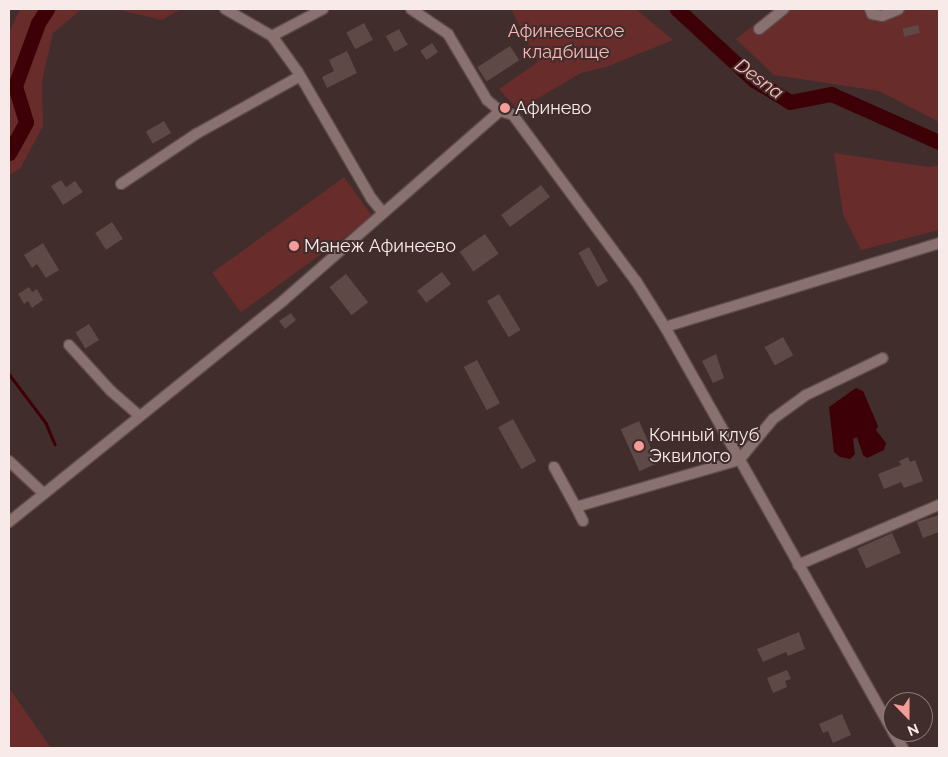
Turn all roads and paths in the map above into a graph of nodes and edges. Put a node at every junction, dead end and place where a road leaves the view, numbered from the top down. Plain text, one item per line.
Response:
1 (225, 9) edge
2 (322, 9) edge
3 (411, 9) edge
4 (784, 9) edge
5 (870, 9) edge
6 (899, 9) edge
7 (759, 29) dead end
8 (272, 36) junction
9 (300, 76) junction
10 (500, 111) junction
11 (121, 184) dead end
12 (383, 213) junction
13 (939, 243) edge
14 (665, 327) junction
15 (69, 345) dead end
16 (884, 358) dead end
17 (140, 416) junction
18 (739, 460) junction
19 (9, 461) edge
20 (554, 466) dead end
21 (43, 494) junction
22 (939, 505) edge
23 (576, 507) junction
24 (583, 521) dead end
25 (9, 522) edge
26 (798, 565) junction
27 (883, 714) edge

1 - 8 street
2 - 8 street
3 - 10 street
4 - 7 street
5 - 6 street
8 - 9 street
9 - 11 street
9 - 12 street
10 - 12 street
10 - 14 street
12 - 17 street
13 - 14 street
14 - 18 street
15 - 17 street
16 - 18 street
17 - 21 street
18 - 23 street
18 - 26 street
19 - 21 street
20 - 23 street
21 - 25 street
22 - 26 street
23 - 24 street
26 - 27 street

